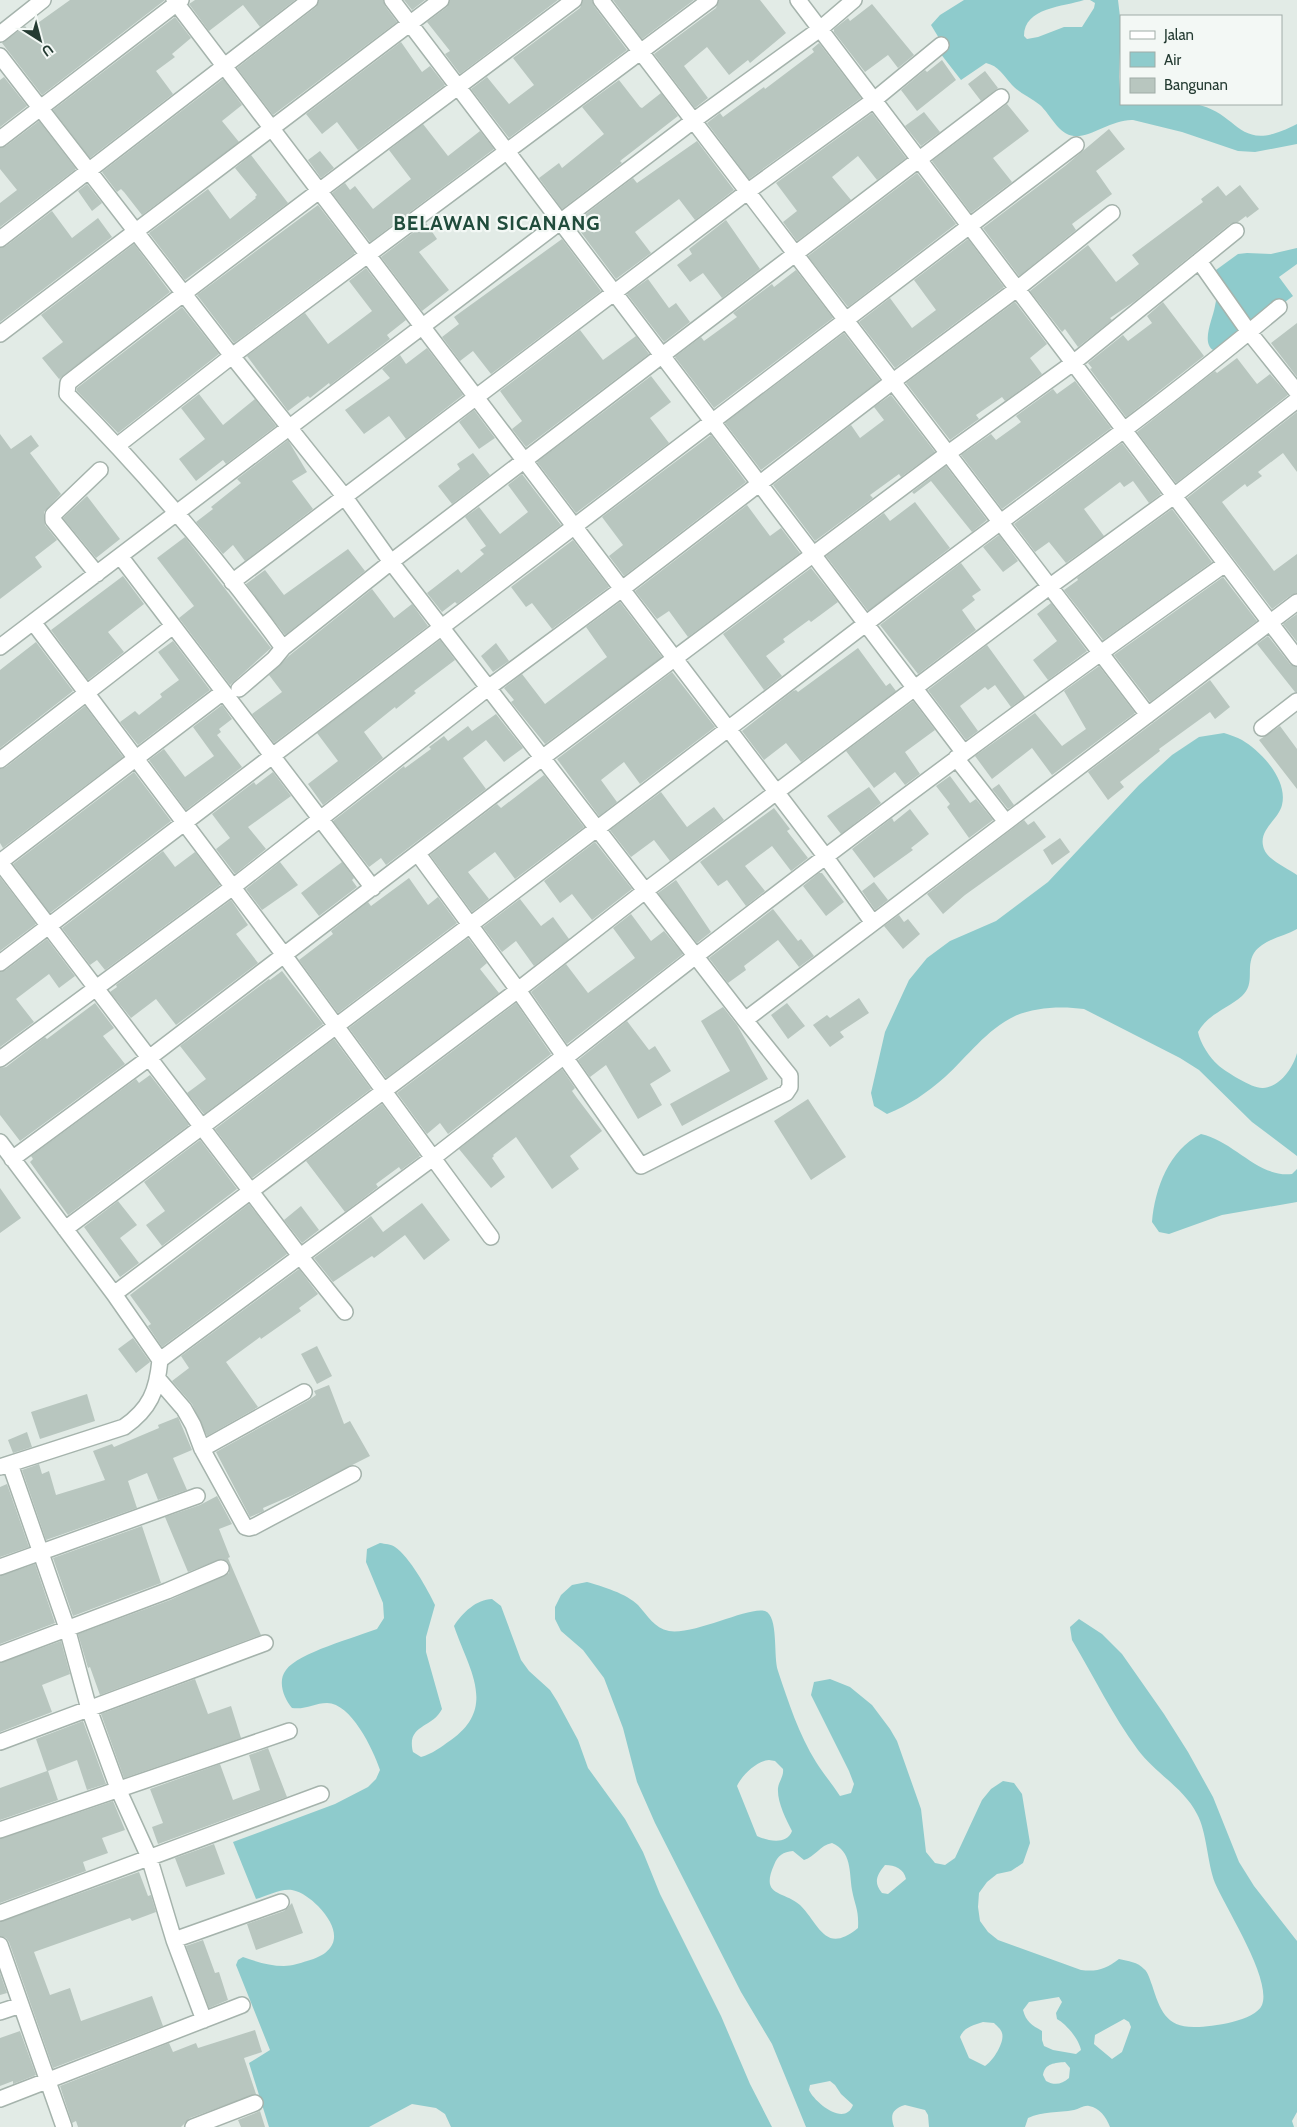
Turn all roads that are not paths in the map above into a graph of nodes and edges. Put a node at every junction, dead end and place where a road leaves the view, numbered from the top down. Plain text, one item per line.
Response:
1 (43, 0) edge
2 (310, 0) edge
3 (392, 0) edge
4 (441, 0) edge
5 (574, 0) edge
6 (600, 0) edge
7 (710, 0) edge
8 (798, 0) edge
9 (854, 0) edge
10 (177, 1) edge
11 (410, 24) junction
12 (820, 29) junction
13 (0, 34) edge
14 (941, 45) dead end
15 (640, 51) junction
16 (0, 56) edge
17 (225, 66) junction
18 (458, 88) junction
19 (1001, 97) dead end
20 (874, 100) junction
21 (41, 108) junction
22 (693, 121) junction
23 (272, 128) junction
24 (0, 139) edge
25 (1076, 145) dead end
26 (506, 152) junction
27 (919, 160) junction
28 (89, 170) junction
29 (320, 192) junction
30 (747, 192) junction
31 (1112, 213) dead end
32 (559, 222) junction
33 (970, 226) junction
34 (135, 230) junction
35 (1236, 231) dead end
36 (0, 240) edge
37 (795, 255) junction
38 (369, 256) junction
39 (1199, 261) junction
40 (1017, 289) junction
41 (184, 293) junction
42 (614, 294) junction
43 (1279, 307) dead end
44 (846, 320) junction
45 (422, 326) junction
46 (1249, 332) junction
47 (0, 334) edge
48 (232, 356) junction
49 (662, 357) junction
50 (1073, 363) junction
51 (892, 382) junction
52 (1297, 392) edge
53 (476, 398) junction
54 (1297, 400) edge
55 (712, 422) junction
56 (290, 427) junction
57 (1124, 430) junction
58 (118, 445) junction
59 (947, 454) junction
60 (525, 462) junction
61 (100, 470) dead end
62 (759, 484) junction
63 (344, 496) junction
64 (1174, 496) junction
65 (177, 513) junction
66 (999, 521) junction
67 (574, 526) junction
68 (813, 555) junction
69 (120, 556) junction
70 (391, 562) junction
71 (1225, 564) junction
72 (96, 574) junction
73 (232, 582) junction
74 (1050, 587) junction
75 (622, 589) junction
76 (1297, 602) edge
77 (33, 622) junction
78 (1270, 623) junction
79 (866, 624) junction
80 (174, 626) junction
81 (441, 627) junction
82 (0, 647) edge
83 (283, 648) junction
84 (1100, 652) junction
85 (1297, 658) edge
86 (676, 659) junction
87 (488, 688) junction
88 (916, 688) junction
89 (239, 689) dead end
90 (224, 692) junction
91 (87, 694) junction
92 (1297, 701) edge
93 (1148, 715) junction
94 (728, 728) junction
95 (1262, 728) dead end
96 (272, 756) junction
97 (960, 756) junction
98 (542, 758) junction
99 (136, 759) junction
100 (0, 760) edge
101 (777, 792) junction
102 (321, 820) junction
103 (1006, 822) junction
104 (185, 823) junction
105 (596, 828) junction
106 (418, 854) junction
107 (825, 856) junction
108 (0, 862) edge
109 (233, 888) junction
110 (373, 888) junction
111 (645, 891) junction
112 (873, 923) junction
113 (49, 926) junction
114 (471, 926) junction
115 (284, 955) junction
116 (695, 956) junction
117 (0, 963) edge
118 (97, 989) junction
119 (518, 990) junction
120 (744, 1020) junction
121 (337, 1027) junction
122 (149, 1058) junction
123 (565, 1058) junction
124 (0, 1059) edge
125 (384, 1091) junction
126 (202, 1127) junction
127 (1, 1145) edge
128 (433, 1158) junction
129 (12, 1159) junction
130 (251, 1191) junction
131 (65, 1229) junction
132 (491, 1238) dead end
133 (300, 1256) junction
134 (114, 1294) junction
135 (345, 1312) dead end
136 (160, 1360) junction
137 (158, 1379) junction
138 (304, 1392) dead end
139 (202, 1449) junction
140 (5, 1466) edge
141 (353, 1474) dead end
142 (197, 1496) dead end
143 (41, 1553) junction
144 (0, 1567) edge
145 (221, 1568) dead end
146 (67, 1628) junction
147 (265, 1644) dead end
148 (0, 1654) edge
149 (89, 1708) junction
150 (289, 1731) dead end
151 (0, 1742) edge
152 (118, 1791) junction
153 (321, 1794) dead end
154 (0, 1830) edge
155 (149, 1857) junction
156 (281, 1902) dead end
157 (0, 1912) edge
158 (174, 1940) junction
159 (0, 1945) edge
160 (20, 2004) junction
161 (242, 2005) dead end
162 (0, 2012) edge
163 (204, 2020) junction
164 (47, 2081) junction
165 (0, 2099) edge
166 (255, 2103) dead end
167 (64, 2127) edge
168 (193, 2127) edge

1 - 13 street
2 - 17 street
3 - 11 street
4 - 11 street
5 - 18 street
6 - 15 street
7 - 15 street
8 - 12 street
9 - 12 street
10 - 17 street
10 - 21 street
11 - 18 street
11 - 23 street
12 - 20 street
12 - 22 street
14 - 20 street
15 - 22 street
15 - 26 street
16 - 21 street
17 - 23 street
17 - 28 street
18 - 26 street
18 - 29 street
19 - 27 street
20 - 27 street
20 - 30 street
21 - 24 street
21 - 28 street
22 - 30 street
22 - 32 street
23 - 29 street
23 - 34 street
25 - 33 street
26 - 32 street
26 - 38 street
27 - 33 street
27 - 37 street
28 - 34 street
28 - 36 street
29 - 38 street
29 - 41 street
30 - 37 street
30 - 42 street
31 - 40 street
32 - 42 street
32 - 45 street
33 - 40 street
33 - 44 street
34 - 41 street
34 - 47 street
35 - 39 street
37 - 44 street
37 - 49 street
38 - 45 street
38 - 48 street
39 - 46 street
39 - 50 street
40 - 50 street
40 - 51 street
41 - 48 street
41 - 58 street
42 - 49 street
42 - 53 street
43 - 46 street
44 - 51 street
44 - 55 street
45 - 53 street
45 - 56 street
46 - 52 street
46 - 57 street
48 - 56 street
48 - 58 street
49 - 55 street
49 - 60 street
50 - 57 street
50 - 59 street
51 - 59 street
51 - 62 street
53 - 60 street
53 - 63 street
54 - 64 street
55 - 62 street
55 - 67 street
56 - 63 street
56 - 65 street
57 - 64 street
57 - 66 street
58 - 65 street
59 - 66 street
59 - 68 street
60 - 67 street
60 - 70 street
61 - 72 street
62 - 68 street
62 - 75 street
63 - 70 street
63 - 73 street
64 - 71 street
64 - 74 street
65 - 69 street
65 - 73 street
66 - 74 street
66 - 79 street
67 - 75 street
67 - 81 street
68 - 79 street
68 - 86 street
69 - 72 street
69 - 80 street
70 - 81 street
70 - 83 street
71 - 78 street
71 - 84 street
72 - 77 street
73 - 83 street
74 - 84 street
74 - 88 street
75 - 86 street
75 - 87 street
76 - 78 street
77 - 82 street
77 - 91 street
78 - 85 street
78 - 93 street
79 - 88 street
79 - 94 street
80 - 90 street
80 - 91 street
81 - 87 street
81 - 96 street
83 - 89 street
84 - 93 street
84 - 97 street
86 - 94 street
86 - 98 street
87 - 98 street
87 - 102 street
88 - 97 street
88 - 101 street
90 - 96 street
90 - 99 street
91 - 99 street
91 - 100 street
92 - 95 street
93 - 103 street
94 - 101 street
94 - 105 street
96 - 102 street
96 - 104 street
97 - 103 street
97 - 107 street
98 - 105 street
98 - 106 street
99 - 104 street
99 - 108 street
101 - 107 street
101 - 111 street
102 - 109 street
102 - 110 street
103 - 112 street
104 - 109 street
104 - 113 street
105 - 111 street
105 - 114 street
106 - 110 street
106 - 114 street
107 - 112 street
107 - 116 street
108 - 113 street
109 - 115 street
109 - 118 street
110 - 115 street
111 - 116 street
111 - 119 street
112 - 120 street
113 - 117 street
113 - 118 street
114 - 119 street
114 - 121 street
115 - 121 street
115 - 122 street
116 - 120 street
116 - 123 street
118 - 122 street
118 - 124 street
119 - 123 street
119 - 125 street
120 - 123 street
121 - 125 street
121 - 126 street
122 - 126 street
122 - 129 street
123 - 128 street
125 - 128 street
125 - 130 street
126 - 130 street
126 - 131 street
127 - 129 street
128 - 132 street
128 - 133 street
129 - 131 street
130 - 133 street
130 - 134 street
131 - 134 street
133 - 135 street
133 - 136 street
134 - 136 street
136 - 137 street
137 - 139 street
137 - 140 street
138 - 139 street
139 - 141 street
140 - 143 street
142 - 143 street
143 - 144 street
143 - 146 street
145 - 146 street
146 - 148 street
146 - 149 street
147 - 149 street
149 - 151 street
149 - 152 street
150 - 152 street
152 - 154 street
152 - 155 street
153 - 155 street
155 - 157 street
155 - 158 street
156 - 158 street
158 - 163 street
159 - 160 street
160 - 162 street
160 - 164 street
161 - 163 street
163 - 164 street
164 - 165 street
164 - 167 street
166 - 168 street

